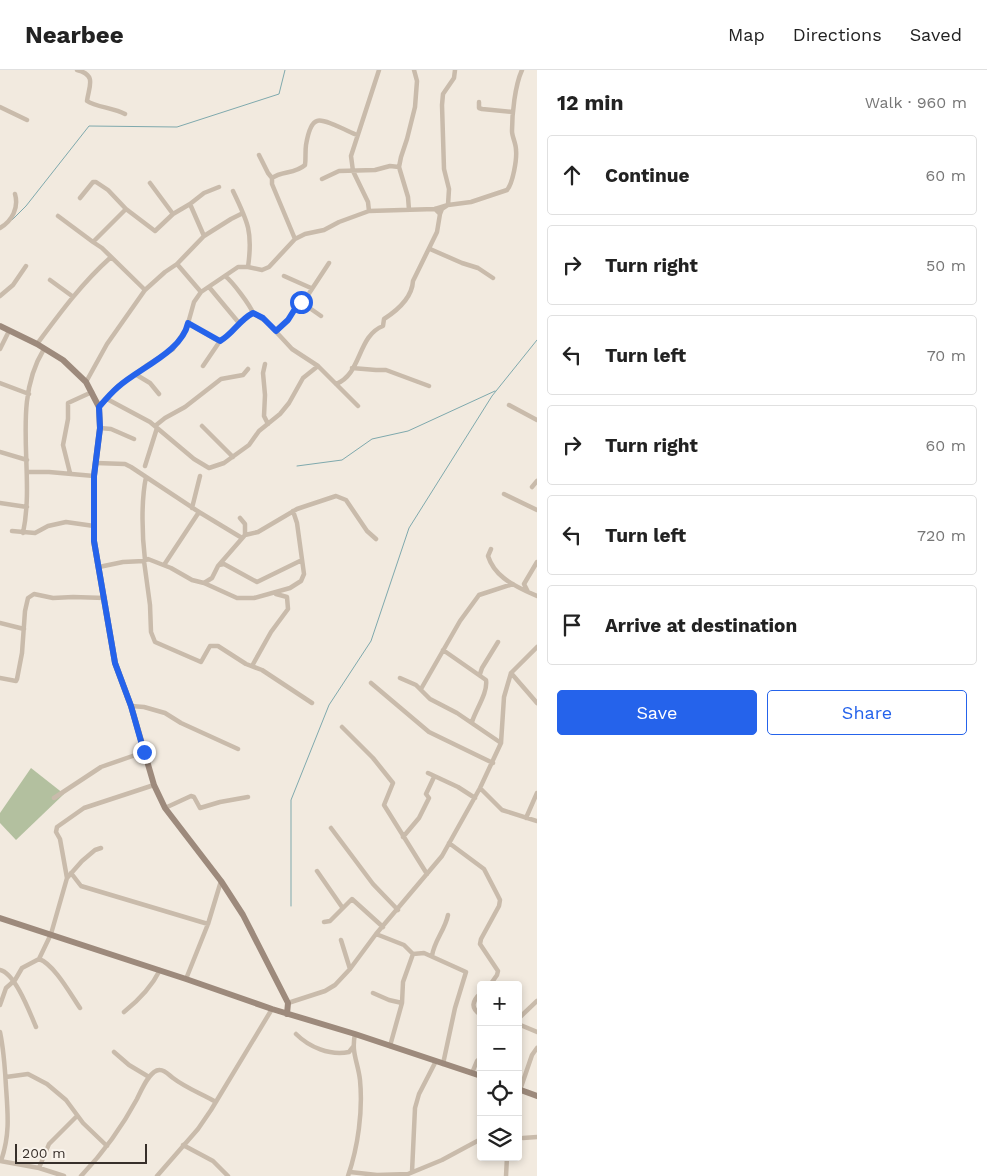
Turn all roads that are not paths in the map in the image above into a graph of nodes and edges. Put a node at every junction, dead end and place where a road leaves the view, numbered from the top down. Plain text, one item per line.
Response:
1 (77, 70) edge
2 (379, 70) edge
3 (414, 70) edge
4 (455, 70) edge
5 (522, 70) edge
6 (90, 72) edge
7 (480, 102) dead end
8 (0, 108) edge
9 (513, 112) junction
10 (125, 114) dead end
11 (27, 120) dead end
12 (357, 135) junction
13 (259, 154) dead end
14 (400, 167) junction
15 (353, 171) junction
16 (272, 178) junction
17 (322, 178) dead end
18 (150, 183) dead end
19 (219, 187) dead end
20 (232, 191) dead end
21 (15, 194) dead end
22 (80, 198) dead end
23 (190, 204) junction
24 (448, 205) junction
25 (126, 209) junction
26 (434, 209) junction
27 (409, 210) junction
28 (369, 211) junction
29 (173, 214) junction
30 (244, 214) junction
31 (440, 214) junction
32 (58, 216) dead end
33 (0, 228) edge
34 (204, 236) junction
35 (295, 239) junction
36 (94, 242) junction
37 (430, 249) junction
38 (110, 258) junction
39 (329, 263) dead end
40 (177, 264) junction
41 (26, 266) dead end
42 (248, 267) junction
43 (225, 276) junction
44 (284, 276) dead end
45 (493, 278) dead end
46 (50, 280) dead end
47 (209, 288) junction
48 (311, 288) junction
49 (145, 290) junction
50 (201, 292) junction
51 (0, 296) edge
52 (72, 296) junction
53 (301, 302) junction
54 (253, 313) junction
55 (320, 316) dead end
56 (188, 323) junction
57 (238, 324) junction
58 (0, 326) edge
59 (9, 331) junction
60 (276, 331) junction
61 (220, 341) junction
62 (37, 344) junction
63 (44, 348) junction
64 (0, 349) edge
65 (265, 364) dead end
66 (203, 366) dead end
67 (318, 366) junction
68 (352, 368) junction
69 (248, 369) dead end
70 (135, 374) junction
71 (86, 382) junction
72 (0, 383) edge
73 (336, 384) junction
74 (429, 386) dead end
75 (92, 392) junction
76 (29, 394) junction
77 (159, 394) dead end
78 (107, 398) junction
79 (509, 405) dead end
80 (358, 406) dead end
81 (99, 407) junction
82 (537, 420) edge
83 (268, 424) junction
84 (202, 426) dead end
85 (156, 427) junction
86 (100, 428) junction
87 (134, 439) dead end
88 (0, 452) edge
89 (233, 457) junction
90 (27, 460) junction
91 (96, 463) junction
92 (145, 466) dead end
93 (28, 472) junction
94 (70, 473) junction
95 (94, 476) junction
96 (200, 476) dead end
97 (146, 477) junction
98 (537, 481) edge
99 (532, 487) dead end
100 (504, 494) dead end
101 (0, 503) edge
102 (27, 507) junction
103 (192, 508) junction
104 (537, 510) edge
105 (292, 511) junction
106 (199, 512) junction
107 (240, 518) dead end
108 (94, 526) junction
109 (12, 532) dead end
110 (22, 533) junction
111 (244, 536) junction
112 (376, 539) dead end
113 (491, 549) dead end
114 (302, 560) junction
115 (144, 561) junction
116 (537, 562) edge
117 (164, 565) junction
118 (218, 566) junction
119 (98, 567) junction
120 (204, 583) junction
121 (513, 584) junction
122 (528, 592) junction
123 (275, 593) junction
124 (537, 596) edge
125 (105, 598) junction
126 (0, 623) edge
127 (24, 630) junction
128 (498, 642) dead end
129 (537, 647) edge
130 (443, 650) junction
131 (252, 666) junction
132 (511, 673) junction
133 (480, 674) junction
134 (0, 678) edge
135 (400, 678) dead end
136 (371, 682) dead end
137 (421, 689) junction
138 (312, 703) dead end
139 (537, 703) edge
140 (131, 706) junction
141 (472, 722) junction
142 (342, 727) dead end
143 (501, 743) junction
144 (238, 749) dead end
145 (144, 752) junction
146 (493, 763) junction
147 (428, 773) dead end
148 (434, 777) junction
149 (154, 785) junction
150 (480, 788) junction
151 (537, 793) edge
152 (248, 797) dead end
153 (54, 798) dead end
154 (475, 798) junction
155 (165, 808) junction
156 (526, 818) junction
157 (537, 821) edge
158 (331, 828) dead end
159 (403, 837) junction
160 (449, 843) junction
161 (101, 848) dead end
162 (317, 871) dead end
163 (71, 873) junction
164 (427, 874) junction
165 (67, 878) junction
166 (221, 881) junction
167 (342, 907) junction
168 (398, 910) junction
169 (448, 915) dead end
170 (0, 918) edge
171 (324, 922) dead end
172 (208, 924) junction
173 (383, 927) junction
174 (51, 934) junction
175 (376, 934) junction
176 (341, 940) dead end
177 (413, 954) junction
178 (432, 956) junction
179 (39, 959) junction
180 (350, 969) junction
181 (0, 970) edge
182 (160, 970) junction
183 (186, 979) junction
184 (15, 980) junction
185 (493, 981) edge
186 (373, 993) dead end
187 (477, 998) edge
188 (537, 1001) edge
189 (288, 1003) junction
190 (402, 1003) junction
191 (0, 1005) edge
192 (80, 1008) dead end
193 (272, 1009) junction
194 (124, 1012) dead end
195 (477, 1013) edge
196 (287, 1014) junction
197 (522, 1015) edge
198 (522, 1026) edge
199 (36, 1027) dead end
200 (0, 1032) edge
201 (537, 1032) edge
202 (296, 1034) dead end
203 (355, 1034) junction
204 (390, 1046) junction
205 (352, 1047) junction
206 (537, 1048) edge
207 (2, 1050) edge
208 (114, 1052) dead end
209 (477, 1061) edge
210 (440, 1063) junction
211 (472, 1073) junction
212 (477, 1075) edge
213 (6, 1077) junction
214 (149, 1077) junction
215 (522, 1082) edge
216 (522, 1091) edge
217 (537, 1096) edge
218 (216, 1102) junction
219 (78, 1116) junction
220 (537, 1137) edge
221 (522, 1138) dead end
222 (477, 1141) edge
223 (106, 1146) junction
224 (183, 1146) junction
225 (1, 1161) edge
226 (507, 1161) edge
227 (39, 1168) junction
228 (412, 1172) junction
229 (349, 1174) edge
230 (57, 1175) edge
231 (64, 1176) edge
232 (81, 1176) edge
233 (157, 1176) edge
234 (228, 1176) edge
235 (418, 1176) edge
236 (506, 1176) edge

1 - 6 street
2 - 12 street
3 - 14 street
4 - 24 street
5 - 9 street
6 - 10 street
7 - 9 street
8 - 11 street
9 - 24 street
12 - 15 street
12 - 16 street
13 - 16 street
14 - 15 street
14 - 27 street
15 - 17 street
15 - 28 street
16 - 35 street
18 - 29 street
19 - 23 street
20 - 30 street
21 - 33 street
22 - 25 street
23 - 29 street
23 - 34 street
24 - 26 street
24 - 31 street
25 - 29 street
25 - 36 street
26 - 27 street
26 - 31 street
27 - 28 street
28 - 35 street
30 - 34 street
30 - 42 street
31 - 37 street
32 - 36 street
34 - 40 street
35 - 42 street
36 - 38 street
37 - 45 street
37 - 68 street
38 - 49 street
38 - 52 street
39 - 48 street
40 - 49 street
40 - 50 street
41 - 51 street
42 - 43 street
43 - 47 street
43 - 54 street
44 - 48 street
46 - 52 street
47 - 50 street
47 - 57 street
48 - 53 street
49 - 71 street
50 - 56 street
52 - 62 street
53 - 55 street
53 - 60 street
54 - 57 street
54 - 60 street
56 - 61 street
56 - 70 street
57 - 61 street
58 - 59 street
59 - 62 street
59 - 64 street
60 - 67 street
61 - 66 street
62 - 63 street
63 - 71 street
63 - 76 street
65 - 83 street
67 - 73 street
67 - 83 street
68 - 73 street
68 - 74 street
69 - 85 street
70 - 77 street
70 - 78 street
71 - 75 street
72 - 76 street
73 - 80 street
75 - 81 street
75 - 94 street
76 - 90 street
78 - 81 street
78 - 85 street
79 - 82 street
81 - 86 street
83 - 89 street
84 - 89 street
85 - 89 street
85 - 92 street
86 - 87 street
86 - 91 street
88 - 90 street
90 - 93 street
91 - 95 street
91 - 97 street
93 - 94 street
93 - 102 street
94 - 95 street
95 - 108 street
96 - 103 street
97 - 103 street
97 - 115 street
98 - 99 street
100 - 104 street
101 - 102 street
102 - 110 street
103 - 106 street
105 - 111 street
105 - 112 street
105 - 114 street
106 - 111 street
106 - 117 street
107 - 111 street
108 - 110 street
108 - 119 street
109 - 110 street
111 - 118 street
113 - 121 street
114 - 118 street
114 - 123 street
115 - 117 street
115 - 119 street
115 - 131 street
116 - 122 street
117 - 120 street
118 - 120 street
119 - 125 street
120 - 123 street
121 - 122 street
121 - 130 street
122 - 124 street
123 - 131 street
125 - 127 street
125 - 140 street
126 - 127 street
127 - 134 street
128 - 133 street
129 - 132 street
130 - 133 street
130 - 137 street
131 - 138 street
132 - 139 street
132 - 143 street
133 - 141 street
135 - 137 street
136 - 146 street
137 - 141 street
140 - 144 street
140 - 145 street
141 - 143 street
142 - 159 street
143 - 146 street
145 - 149 street
145 - 153 street
146 - 150 street
147 - 148 street
148 - 154 street
148 - 159 street
149 - 155 street
149 - 165 street
150 - 154 street
150 - 156 street
151 - 156 street
152 - 155 street
154 - 160 street
155 - 166 street
156 - 157 street
158 - 168 street
159 - 164 street
160 - 164 street
160 - 185 street
161 - 163 street
162 - 167 street
163 - 165 street
163 - 172 street
164 - 168 street
165 - 174 street
166 - 172 street
166 - 189 street
167 - 171 street
167 - 173 street
168 - 173 street
169 - 178 street
170 - 174 street
172 - 183 street
173 - 175 street
174 - 179 street
174 - 182 street
175 - 177 street
175 - 180 street
176 - 180 street
177 - 178 street
177 - 190 street
178 - 210 street
179 - 184 street
179 - 192 street
180 - 189 street
181 - 184 street
182 - 183 street
182 - 194 street
183 - 193 street
184 - 191 street
184 - 199 street
186 - 190 street
187 - 195 street
188 - 197 street
189 - 196 street
190 - 204 street
193 - 196 street
193 - 218 street
196 - 203 street
198 - 201 street
200 - 207 street
202 - 205 street
203 - 204 street
203 - 205 street
204 - 210 street
205 - 229 street
206 - 215 street
207 - 213 street
208 - 214 street
209 - 211 street
210 - 211 street
210 - 228 street
211 - 212 street
213 - 219 street
213 - 225 street
214 - 218 street
214 - 223 street
216 - 217 street
218 - 224 street
219 - 223 street
219 - 227 street
220 - 221 street
222 - 228 street
223 - 232 street
224 - 233 street
224 - 234 street
225 - 227 street
226 - 236 street
227 - 230 street
228 - 229 street
228 - 235 street
230 - 231 street

